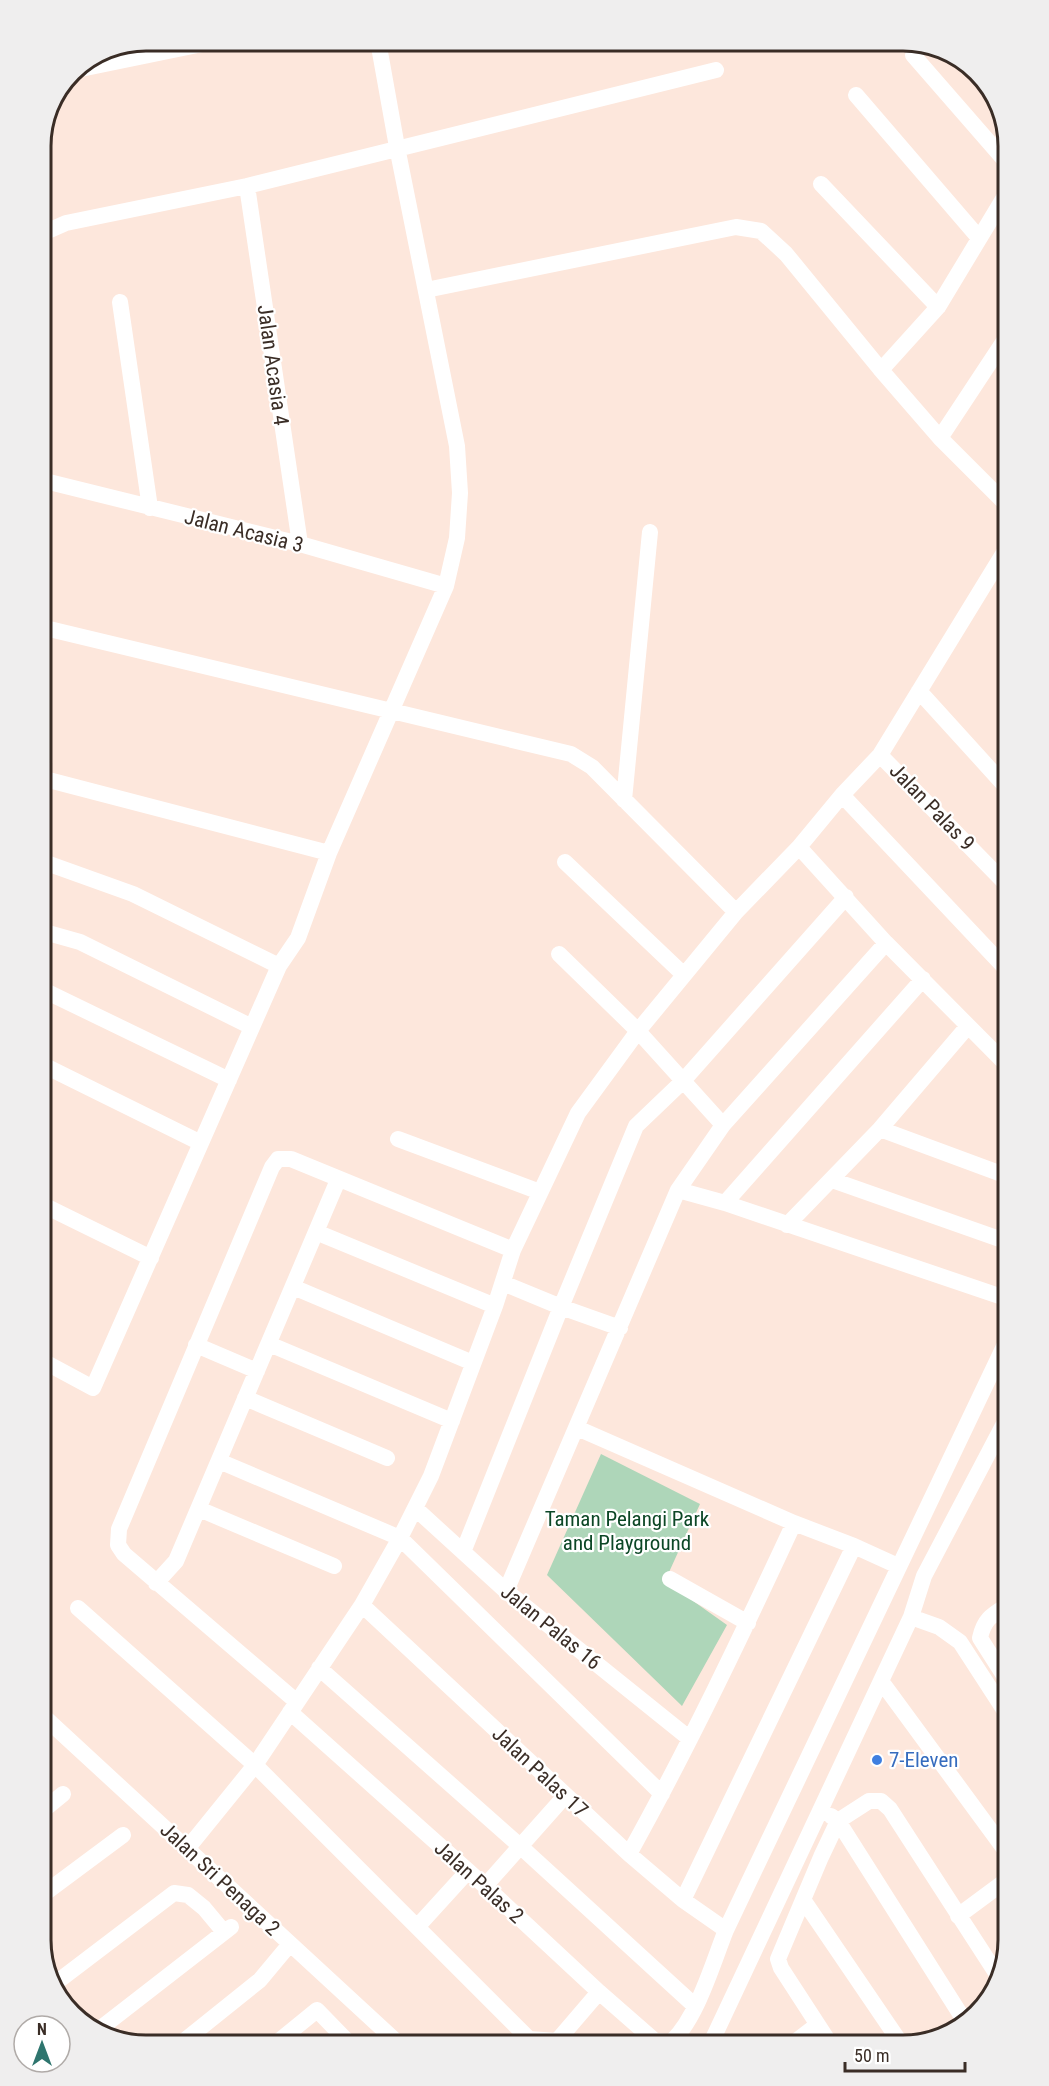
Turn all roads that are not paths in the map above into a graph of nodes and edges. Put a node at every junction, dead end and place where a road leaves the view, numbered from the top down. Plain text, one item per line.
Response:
1 (165, 51) edge
2 (380, 51) edge
3 (913, 55) dead end
4 (95, 66) edge
5 (716, 70) dead end
6 (856, 95) dead end
7 (397, 147) junction
8 (998, 153) edge
9 (821, 184) dead end
10 (247, 186) junction
11 (998, 207) edge
12 (51, 230) edge
13 (979, 238) junction
14 (426, 290) junction
15 (120, 302) dead end
16 (938, 307) junction
17 (998, 350) edge
18 (881, 370) junction
19 (940, 438) junction
20 (51, 483) edge
21 (998, 496) edge
22 (150, 508) junction
23 (650, 532) dead end
24 (300, 544) junction
25 (998, 562) edge
26 (446, 586) junction
27 (51, 629) edge
28 (919, 691) junction
29 (392, 711) junction
30 (880, 754) junction
31 (998, 778) edge
32 (51, 781) edge
33 (842, 795) junction
34 (624, 800) junction
35 (799, 847) junction
36 (329, 854) junction
37 (565, 862) dead end
38 (51, 865) edge
39 (998, 876) edge
40 (846, 897) junction
41 (736, 912) junction
42 (51, 934) edge
43 (886, 943) junction
44 (559, 954) dead end
45 (998, 961) edge
46 (279, 966) junction
47 (684, 975) junction
48 (923, 979) junction
49 (51, 994) edge
50 (968, 1026) junction
51 (252, 1027) junction
52 (638, 1031) junction
53 (998, 1056) edge
54 (51, 1069) edge
55 (229, 1080) junction
56 (682, 1082) junction
57 (723, 1125) junction
58 (880, 1129) junction
59 (398, 1139) dead end
60 (201, 1143) junction
61 (998, 1173) edge
62 (832, 1179) junction
63 (338, 1180) junction
64 (678, 1190) junction
65 (540, 1192) junction
66 (725, 1203) junction
67 (51, 1209) edge
68 (787, 1225) junction
69 (316, 1232) junction
70 (998, 1238) edge
71 (513, 1250) junction
72 (151, 1258) junction
73 (503, 1283) junction
74 (293, 1287) junction
75 (998, 1296) edge
76 (495, 1306) junction
77 (561, 1307) junction
78 (620, 1328) junction
79 (268, 1344) junction
80 (196, 1345) junction
81 (998, 1359) edge
82 (473, 1363) junction
83 (51, 1366) edge
84 (257, 1371) junction
85 (245, 1398) junction
86 (452, 1421) junction
87 (576, 1428) junction
88 (998, 1435) edge
89 (387, 1458) dead end
90 (219, 1461) junction
91 (199, 1509) junction
92 (416, 1509) junction
93 (794, 1523) junction
94 (400, 1538) junction
95 (854, 1546) junction
96 (463, 1552) junction
97 (334, 1566) dead end
98 (898, 1566) junction
99 (670, 1579) dead end
100 (156, 1582) junction
101 (506, 1591) junction
102 (362, 1605) junction
103 (78, 1608) dead end
104 (998, 1611) edge
105 (911, 1617) junction
106 (748, 1623) junction
107 (998, 1666) edge
108 (319, 1668) junction
109 (881, 1681) junction
110 (998, 1701) edge
111 (293, 1707) junction
112 (51, 1724) edge
113 (690, 1739) junction
114 (255, 1765) junction
115 (63, 1794) dead end
116 (662, 1794) junction
117 (565, 1796) junction
118 (51, 1803) edge
119 (821, 1808) junction
120 (838, 1821) junction
121 (123, 1835) dead end
122 (998, 1840) edge
123 (520, 1846) junction
124 (187, 1849) junction
125 (629, 1854) junction
126 (468, 1871) junction
127 (485, 1886) junction
128 (998, 1886) edge
129 (51, 1888) edge
130 (683, 1900) junction
131 (804, 1901) junction
132 (958, 1916) junction
133 (417, 1927) junction
134 (726, 1930) junction
135 (290, 1944) junction
136 (993, 1969) edge
137 (60, 1981) edge
138 (599, 1992) junction
139 (695, 2006) junction
140 (961, 2015) edge
141 (104, 2025) edge
142 (818, 2025) junction
143 (191, 2035) edge
144 (287, 2035) edge
145 (342, 2035) edge
146 (389, 2035) edge
147 (525, 2035) edge
148 (561, 2035) edge
149 (648, 2035) edge
150 (680, 2035) edge
151 (715, 2035) edge
152 (804, 2035) edge
153 (824, 2035) edge
154 (895, 2035) edge

1 - 4 street
2 - 7 street
3 - 8 street
5 - 7 street
6 - 13 street
7 - 10 street
7 - 14 street
9 - 16 street
10 - 12 street
10 - 24 street, Jalan Acasia 4
11 - 13 street
13 - 16 street
14 - 18 street
14 - 26 street
15 - 22 street
16 - 18 street
17 - 19 street
18 - 19 street
19 - 21 street
20 - 22 street, Jalan Acasia 3
22 - 24 street, Jalan Acasia 3
23 - 34 street
24 - 26 street, Jalan Acasia 3
25 - 28 street
26 - 29 street
27 - 29 street
28 - 30 street
28 - 31 street
29 - 34 street
29 - 36 street
30 - 33 street
30 - 39 street, Jalan Palas 9
32 - 36 street
33 - 35 street
33 - 45 street
34 - 41 street
35 - 40 street
35 - 41 street
36 - 46 street
37 - 47 street
38 - 46 street
40 - 43 street
40 - 56 street
41 - 47 street
42 - 51 street
43 - 48 street
43 - 57 street
44 - 52 street
46 - 51 street
47 - 52 street
48 - 50 street
48 - 66 street
49 - 55 street
50 - 53 street
50 - 58 street
51 - 55 street
52 - 56 street
52 - 65 street
54 - 60 street
55 - 60 street
56 - 57 street
56 - 77 street
57 - 64 street
58 - 61 street
58 - 62 street
59 - 65 street
60 - 72 street
62 - 68 street
62 - 70 street
63 - 69 street
63 - 71 street
63 - 80 street
64 - 66 street
64 - 78 street
65 - 71 street
66 - 68 street
67 - 72 street
68 - 75 street
69 - 74 street
69 - 76 street
71 - 73 street
72 - 83 street
73 - 76 street
73 - 77 street
74 - 79 street
74 - 82 street
76 - 82 street
77 - 78 street
77 - 96 street
78 - 87 street
79 - 84 street
79 - 86 street
80 - 84 street
80 - 100 street, Jalan Palas 2
81 - 98 street
82 - 86 street
84 - 85 street
85 - 89 street
85 - 90 street
86 - 92 street
87 - 93 street
87 - 101 street
88 - 105 street
90 - 91 street
90 - 94 street
91 - 97 street
91 - 100 street
92 - 94 street
92 - 96 street, Jalan Palas 16
93 - 95 street
93 - 106 street
94 - 102 street
94 - 116 street
95 - 98 street
95 - 130 street
96 - 101 street, Jalan Palas 16
98 - 134 street
99 - 106 street
100 - 111 street, Jalan Palas 2
101 - 113 street, Jalan Palas 16
102 - 108 street
102 - 117 street, Jalan Palas 17
103 - 114 street
104 - 107 street
105 - 109 street
105 - 110 street
106 - 113 street
108 - 111 street
108 - 123 street
109 - 119 street
109 - 122 street
111 - 114 street
111 - 126 street, Jalan Palas 2
112 - 124 street, Jalan Sri Penaga 2
113 - 116 street
114 - 124 street
114 - 133 street
115 - 118 street
116 - 125 street
117 - 123 street
117 - 125 street, Jalan Palas 17
119 - 120 street
119 - 151 street
120 - 131 street
120 - 132 street
120 - 140 street
121 - 129 street
123 - 127 street
123 - 139 street
124 - 135 street, Jalan Sri Penaga 2
125 - 130 street, Jalan Palas 17
126 - 127 street, Jalan Palas 2
126 - 133 street
127 - 138 street, Jalan Palas 2
128 - 132 street
130 - 134 street, Jalan Palas 17
131 - 142 street
131 - 154 street
132 - 136 street
133 - 147 street
134 - 139 street
135 - 143 street
135 - 146 street, Jalan Sri Penaga 2
137 - 141 street
138 - 148 street
138 - 149 street, Jalan Palas 2
139 - 150 street, Jalan Palas 2
142 - 152 street
142 - 153 street
144 - 145 street

